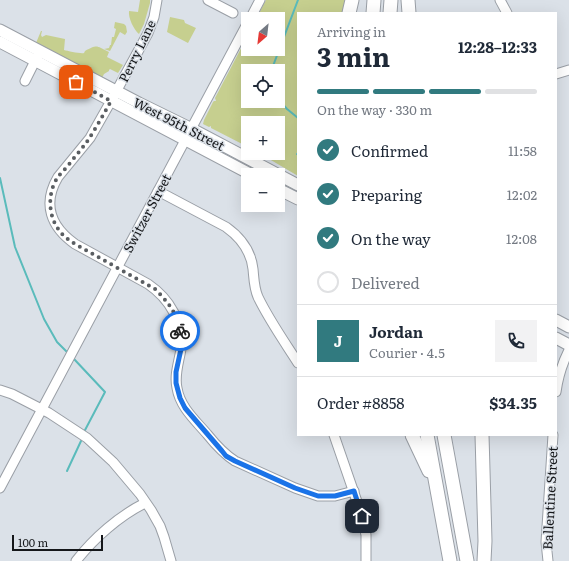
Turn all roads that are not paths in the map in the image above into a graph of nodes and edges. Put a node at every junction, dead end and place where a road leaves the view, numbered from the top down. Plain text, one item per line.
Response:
1 (157, 0) edge
2 (208, 0) edge
3 (260, 0) edge
4 (352, 0) edge
5 (374, 0) edge
6 (391, 0) edge
7 (408, 0) edge
8 (503, 1) edge
9 (254, 12) edge
10 (349, 12) edge
11 (373, 12) edge
12 (390, 12) edge
13 (409, 12) edge
14 (507, 12) edge
15 (233, 13) dead end
16 (0, 30) edge
17 (241, 35) edge
18 (0, 42) edge
19 (37, 56) junction
20 (569, 70) edge
21 (557, 74) edge
22 (24, 81) dead end
23 (114, 96) junction
24 (192, 129) junction
25 (186, 140) junction
26 (241, 169) edge
27 (297, 184) edge
28 (158, 191) junction
29 (285, 192) edge
30 (297, 198) edge
31 (117, 268) junction
32 (557, 321) edge
33 (569, 327) edge
34 (557, 339) edge
35 (569, 345) edge
36 (569, 350) edge
37 (297, 361) edge
38 (557, 387) edge
39 (0, 390) edge
40 (42, 410) junction
41 (334, 436) edge
42 (412, 436) edge
43 (427, 436) edge
44 (444, 436) edge
45 (482, 436) edge
46 (553, 436) edge
47 (0, 486) edge
48 (437, 489) junction
49 (354, 491) junction
50 (145, 503) junction
51 (76, 561) edge
52 (171, 561) edge
53 (366, 561) edge
54 (450, 561) edge
55 (467, 561) edge
56 (484, 561) edge
57 (548, 561) edge

1 - 23 street, Perry Lane
2 - 15 street
3 - 9 street
4 - 10 highway
5 - 11 highway
6 - 12 highway
7 - 13 highway
8 - 14 street
16 - 19 main road, West 95th Street
17 - 24 street, Switzer Street
18 - 19 main road, West 95th Street
19 - 22 street
19 - 23 main road, West 95th Street
20 - 21 street
23 - 24 main road, West 95th Street
23 - 25 main road, West 95th Street
23 - 31 street, Perry Lane
24 - 25 street, Switzer Street
24 - 27 main road, West 95th Street
25 - 26 main road, West 95th Street
25 - 28 street, Switzer Street
28 - 31 street, Switzer Street
28 - 37 street
29 - 30 main road
31 - 40 street, Switzer Street
31 - 49 street, Perry Lane
32 - 33 main road
34 - 35 main road
36 - 38 street
39 - 40 street
40 - 47 street, Switzer Street
40 - 50 street
41 - 49 street
42 - 48 highway
43 - 48 highway
44 - 55 highway
45 - 56 highway
46 - 57 street, Ballentine Street
48 - 54 highway
49 - 53 street
50 - 51 street
50 - 52 street

